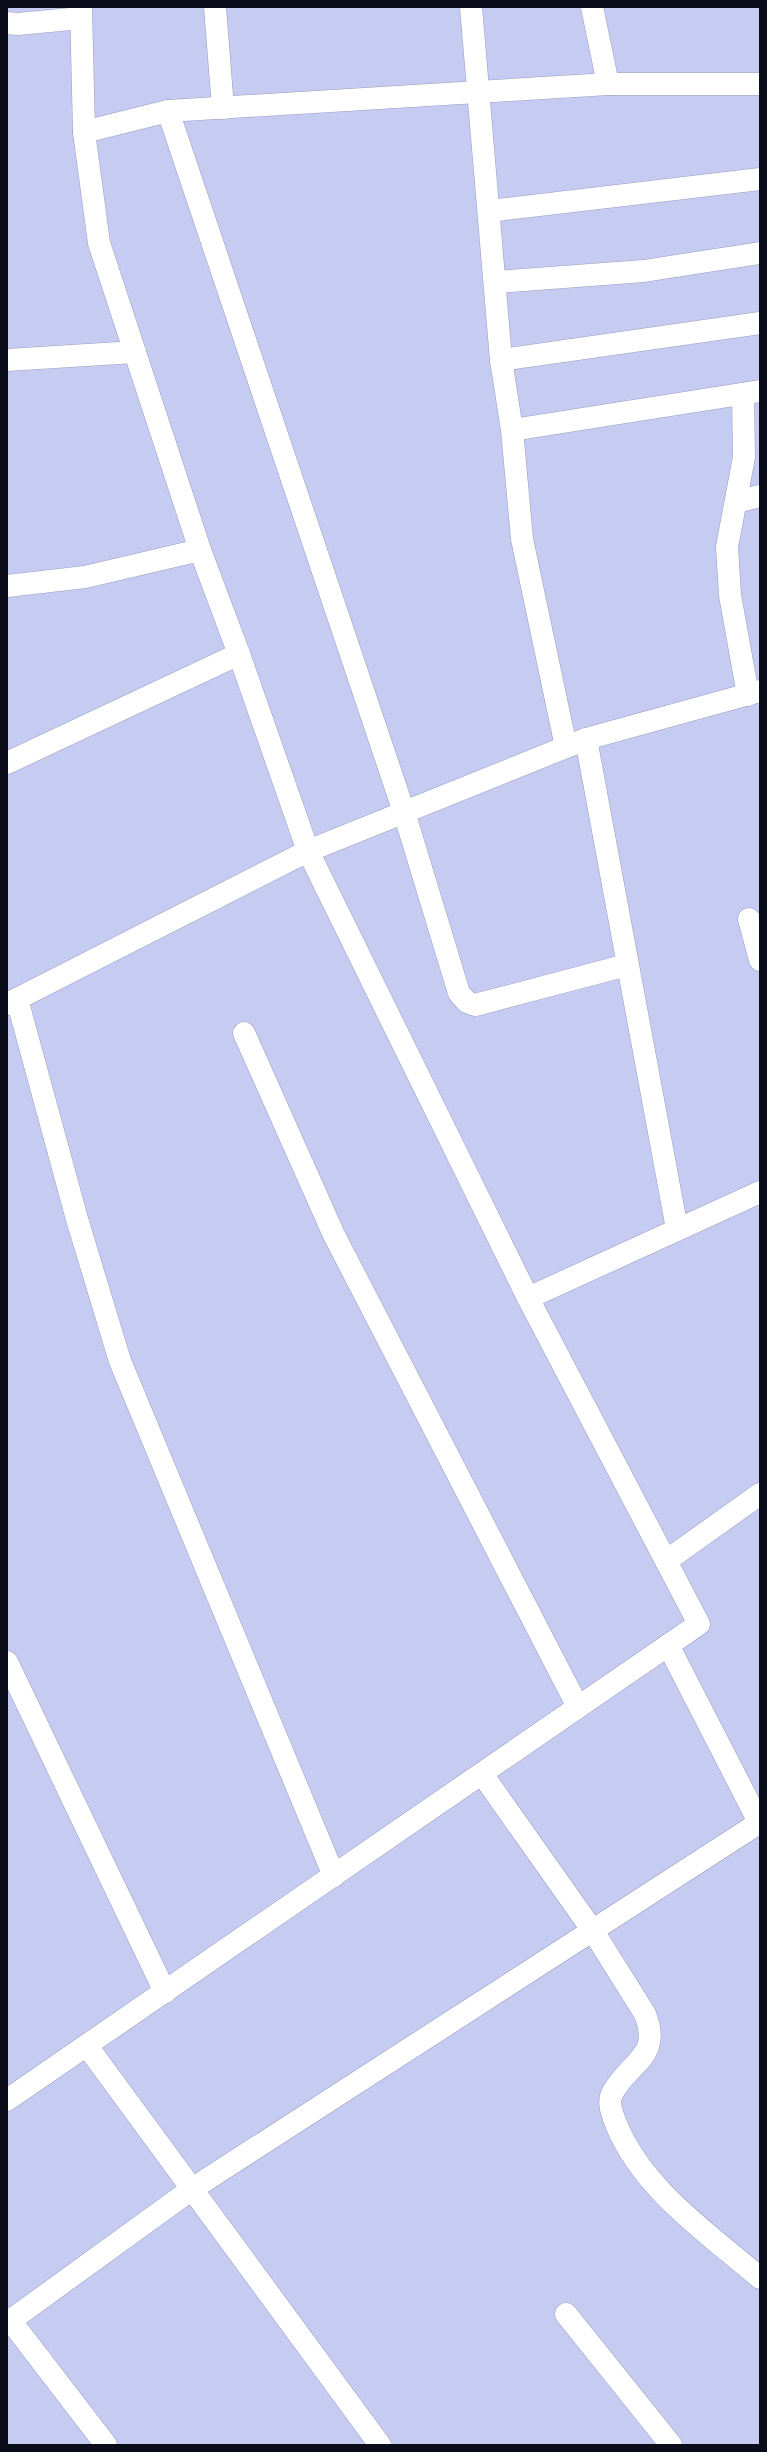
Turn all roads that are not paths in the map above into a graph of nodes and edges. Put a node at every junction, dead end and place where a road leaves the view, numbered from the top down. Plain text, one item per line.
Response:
1 (215, 7) edge
2 (471, 7) edge
3 (592, 7) edge
4 (81, 12) edge
5 (7, 23) edge
6 (608, 84) junction
7 (760, 84) edge
8 (478, 93) junction
9 (223, 108) junction
10 (168, 111) junction
11 (84, 132) junction
12 (760, 178) edge
13 (489, 211) junction
14 (760, 253) edge
15 (496, 282) junction
16 (760, 323) edge
17 (135, 352) junction
18 (7, 360) edge
19 (502, 360) junction
20 (751, 392) edge
21 (512, 430) junction
22 (760, 496) edge
23 (736, 502) junction
24 (200, 550) junction
25 (7, 586) edge
26 (239, 654) junction
27 (754, 693) edge
28 (576, 743) junction
29 (7, 763) edge
30 (404, 812) junction
31 (308, 851) junction
32 (749, 919) dead end
33 (760, 960) edge
34 (627, 965) junction
35 (12, 1001) edge
36 (244, 1033) dead end
37 (760, 1192) edge
38 (677, 1229) junction
39 (528, 1298) junction
40 (760, 1494) edge
41 (666, 1561) junction
42 (668, 1645) junction
43 (7, 1662) edge
44 (578, 1707) junction
45 (482, 1774) junction
46 (760, 1824) edge
47 (334, 1876) junction
48 (593, 1931) junction
49 (166, 1992) junction
50 (87, 2046) junction
51 (7, 2100) edge
52 (192, 2188) junction
53 (760, 2278) edge
54 (566, 2314) dead end
55 (9, 2321) edge
56 (106, 2445) edge
57 (380, 2445) edge
58 (671, 2445) edge

1 - 9 street
2 - 8 street
3 - 6 street
4 - 5 street
4 - 11 street
6 - 7 street
6 - 8 street
8 - 9 street
8 - 13 street
9 - 10 street
10 - 11 street
10 - 30 street
11 - 17 street
12 - 13 street
13 - 15 street
14 - 15 street
15 - 19 street
16 - 19 street
17 - 18 street
17 - 24 street
19 - 21 street
20 - 21 street
20 - 23 street
21 - 28 street
22 - 23 street
23 - 27 street
24 - 25 street
24 - 26 street
26 - 29 street
26 - 31 street
27 - 28 street
28 - 30 street
28 - 34 street
30 - 31 street
30 - 34 street
31 - 35 street
31 - 39 street
32 - 33 street
34 - 38 street
35 - 47 street
36 - 44 street
37 - 38 street
38 - 39 street
39 - 41 street
40 - 41 street
41 - 42 street
42 - 44 street
42 - 46 street
43 - 49 street
44 - 45 street
45 - 47 street
45 - 48 street
46 - 48 street
47 - 49 street
48 - 52 street
48 - 53 street
49 - 50 street
50 - 51 street
50 - 52 street
52 - 55 street
52 - 57 street
54 - 58 street
55 - 56 street

